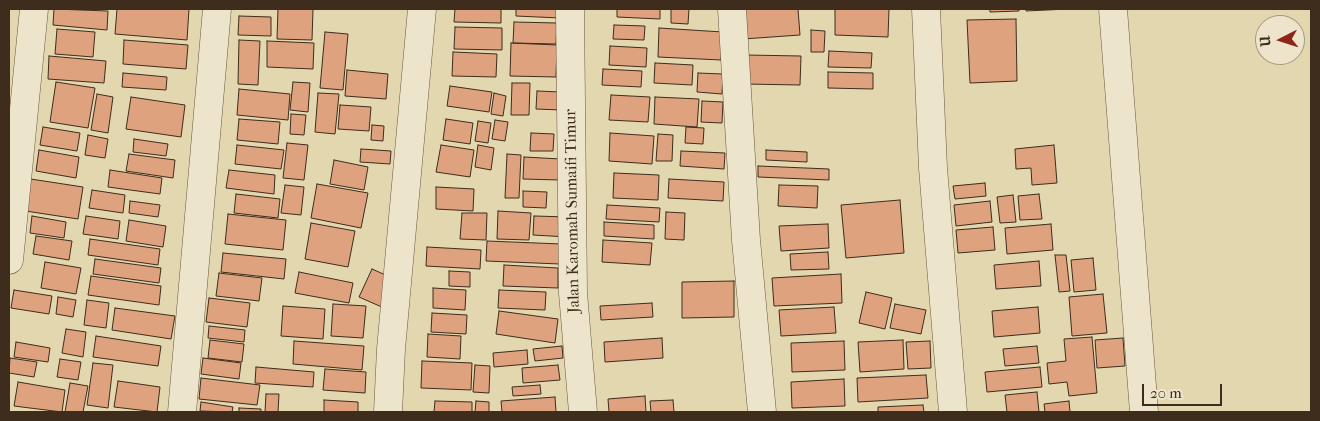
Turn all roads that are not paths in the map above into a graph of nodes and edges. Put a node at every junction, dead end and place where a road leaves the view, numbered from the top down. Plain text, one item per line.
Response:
1 (34, 9) edge
2 (217, 9) edge
3 (422, 9) edge
4 (570, 9) edge
5 (732, 9) edge
6 (926, 9) edge
7 (1113, 9) edge
8 (9, 260) edge
9 (182, 412) edge
10 (388, 412) edge
11 (583, 412) edge
12 (762, 412) edge
13 (953, 412) edge
14 (1144, 412) edge

1 - 8 street
2 - 9 street
3 - 10 street
4 - 11 street, Jalan Karomah Sumaifi Timur
5 - 12 street
6 - 13 street
7 - 14 street

